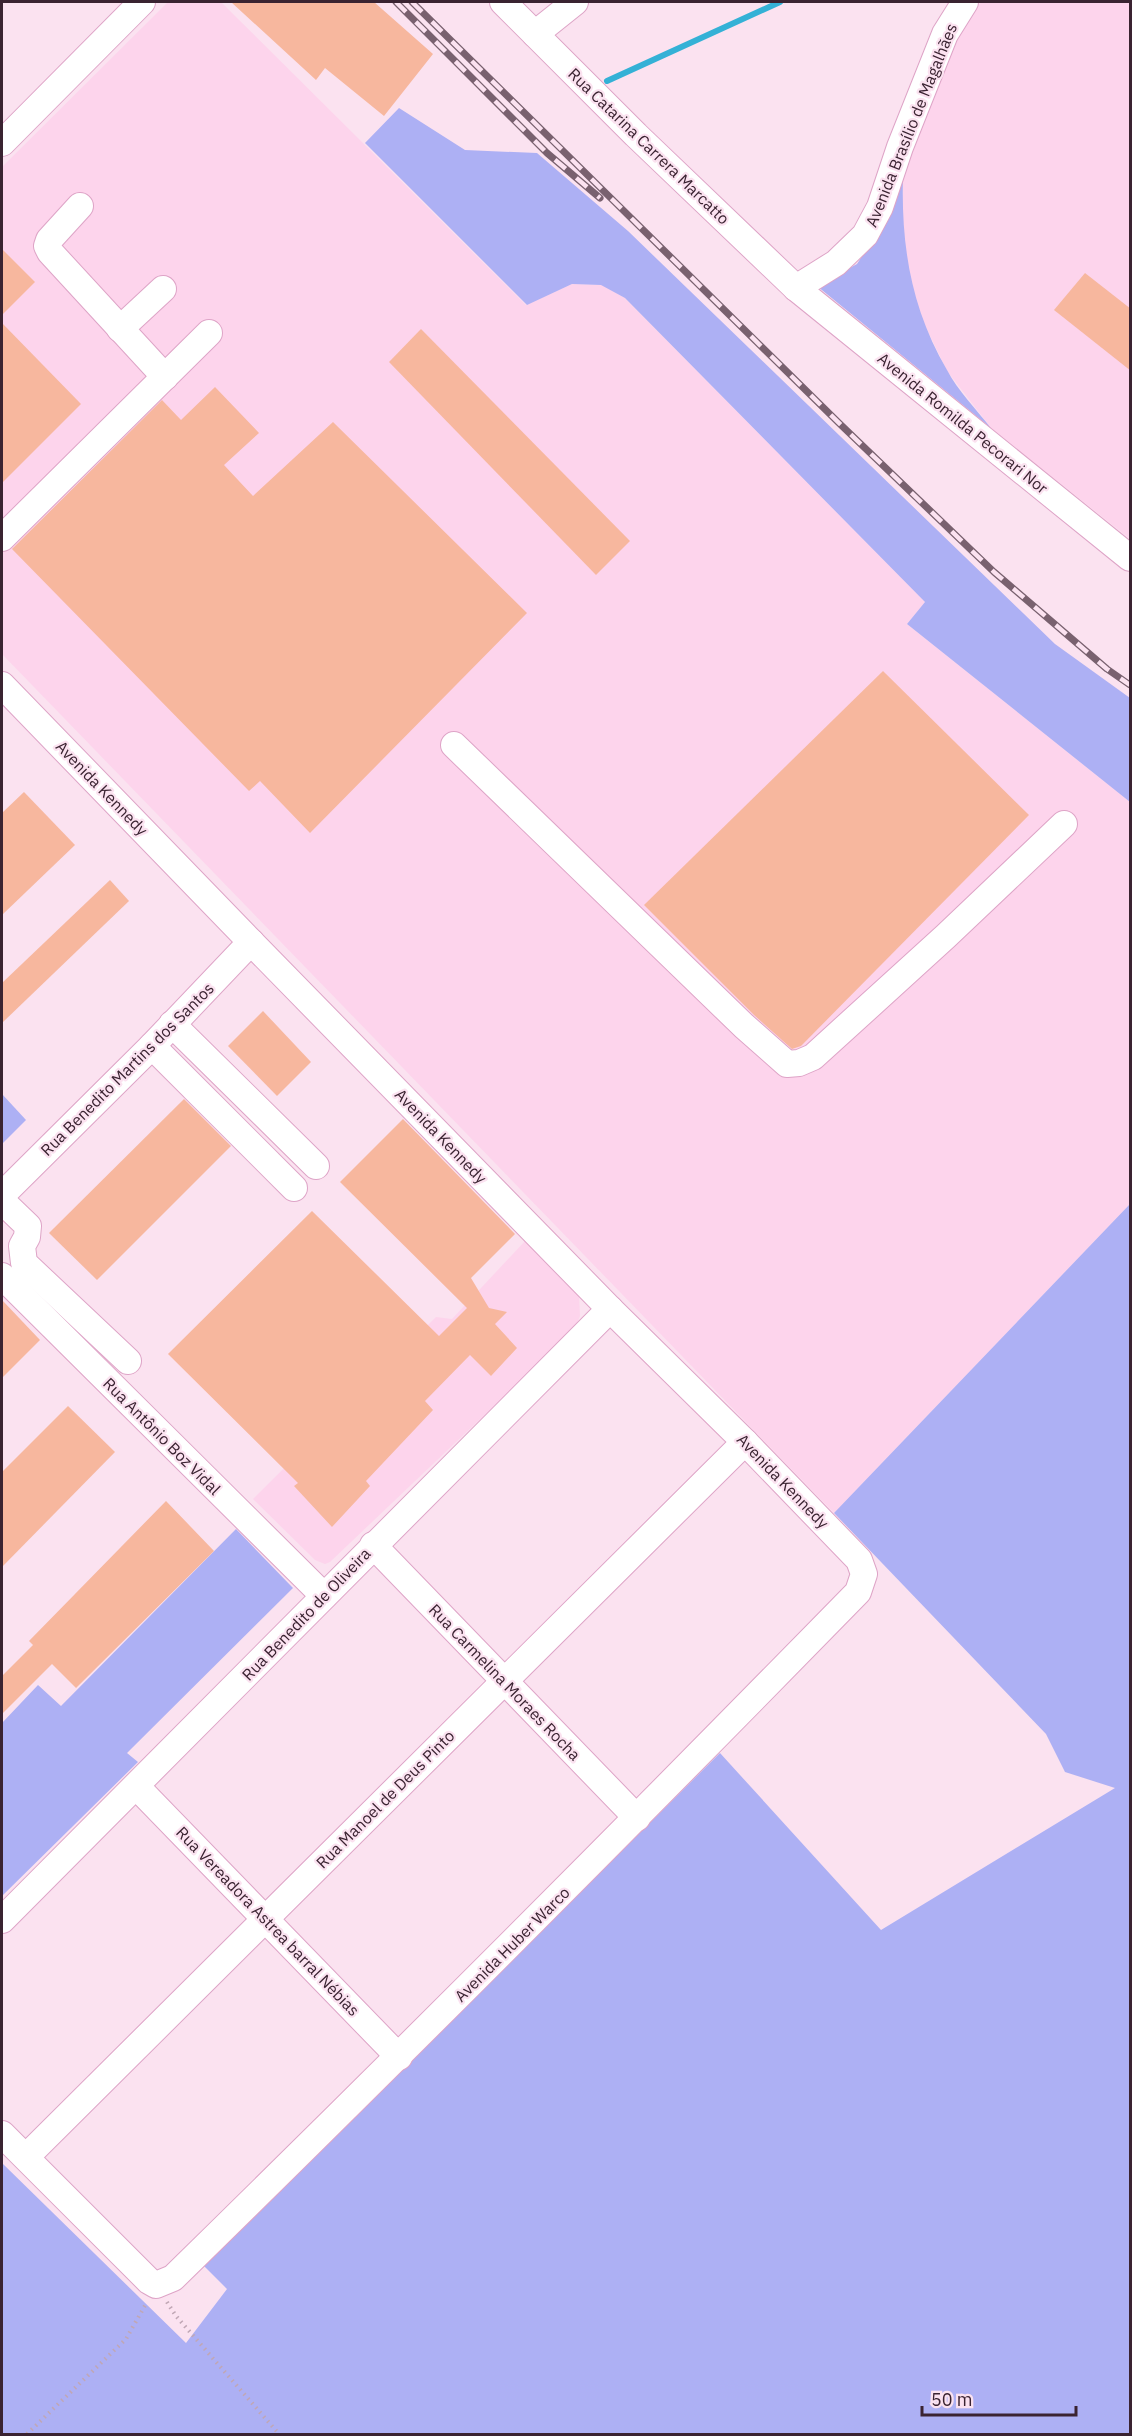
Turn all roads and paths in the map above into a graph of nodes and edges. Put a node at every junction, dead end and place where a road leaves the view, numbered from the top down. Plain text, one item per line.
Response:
1 (142, 2) edge
2 (503, 2) edge
3 (574, 2) edge
4 (965, 2) edge
5 (535, 34) junction
6 (2, 144) edge
7 (80, 207) dead end
8 (796, 288) junction
9 (163, 289) dead end
10 (120, 329) junction
11 (209, 333) dead end
12 (165, 377) junction
13 (2, 538) edge
14 (1131, 558) edge
15 (2, 685) edge
16 (454, 745) dead end
17 (1064, 824) dead end
18 (251, 942) junction
19 (172, 1024) junction
20 (152, 1046) junction
21 (316, 1166) dead end
22 (294, 1188) dead end
23 (2, 1195) edge
24 (2, 1201) edge
25 (2, 1276) edge
26 (610, 1309) junction
27 (128, 1361) dead end
28 (745, 1442) junction
29 (373, 1545) junction
30 (858, 1592) joint
31 (324, 1596) junction
32 (505, 1681) junction
33 (136, 1786) junction
34 (637, 1818) junction
35 (264, 1918) junction
36 (2, 1920) edge
37 (399, 2057) junction
38 (2, 2134) edge
39 (26, 2157) junction
40 (156, 2285) junction
41 (27, 2434) edge
42 (279, 2434) edge

1 - 6 street
2 - 5 street, Rua Catarina Carrera Marcatto
3 - 5 street
4 - 8 street, Avenida Brasílio de Magalhães
5 - 8 street, Rua Catarina Carrera Marcatto
7 - 10 street
8 - 14 street, Avenida Romilda Pecorari Nor
9 - 10 street
10 - 12 street
11 - 12 street
12 - 13 street
15 - 18 street, Avenida Kennedy
16 - 17 street
18 - 19 street, Rua Benedito Martins dos Santos
18 - 26 street, Avenida Kennedy
19 - 20 street, Rua Benedito Martins dos Santos
19 - 21 street
20 - 22 street
20 - 23 street, Rua Benedito Martins dos Santos
24 - 27 street
25 - 31 street, Rua Antônio Boz Vidal
26 - 28 street, Avenida Kennedy
26 - 29 street, Rua Benedito de Oliveira
28 - 30 street, Avenida Kennedy
28 - 32 street, Rua Manoel de Deus Pinto
29 - 31 street, Rua Benedito de Oliveira
29 - 32 street, Rua Carmelina Moraes Rocha
30 - 34 street, Avenida Huber Warco
31 - 33 street, Rua Benedito de Oliveira
32 - 34 street, Rua Carmelina Moraes Rocha
32 - 35 street, Rua Manoel de Deus Pinto
33 - 35 street, Rua Vereadora Astrea barral Nébias
33 - 36 street, Rua Benedito de Oliveira
34 - 37 street, Avenida Huber Warco
35 - 37 street, Rua Vereadora Astrea barral Nébias
35 - 39 street, Rua Manoel de Deus Pinto
37 - 40 street, Avenida Huber Warco
38 - 39 street
39 - 40 street
40 - 41 path
40 - 42 path

